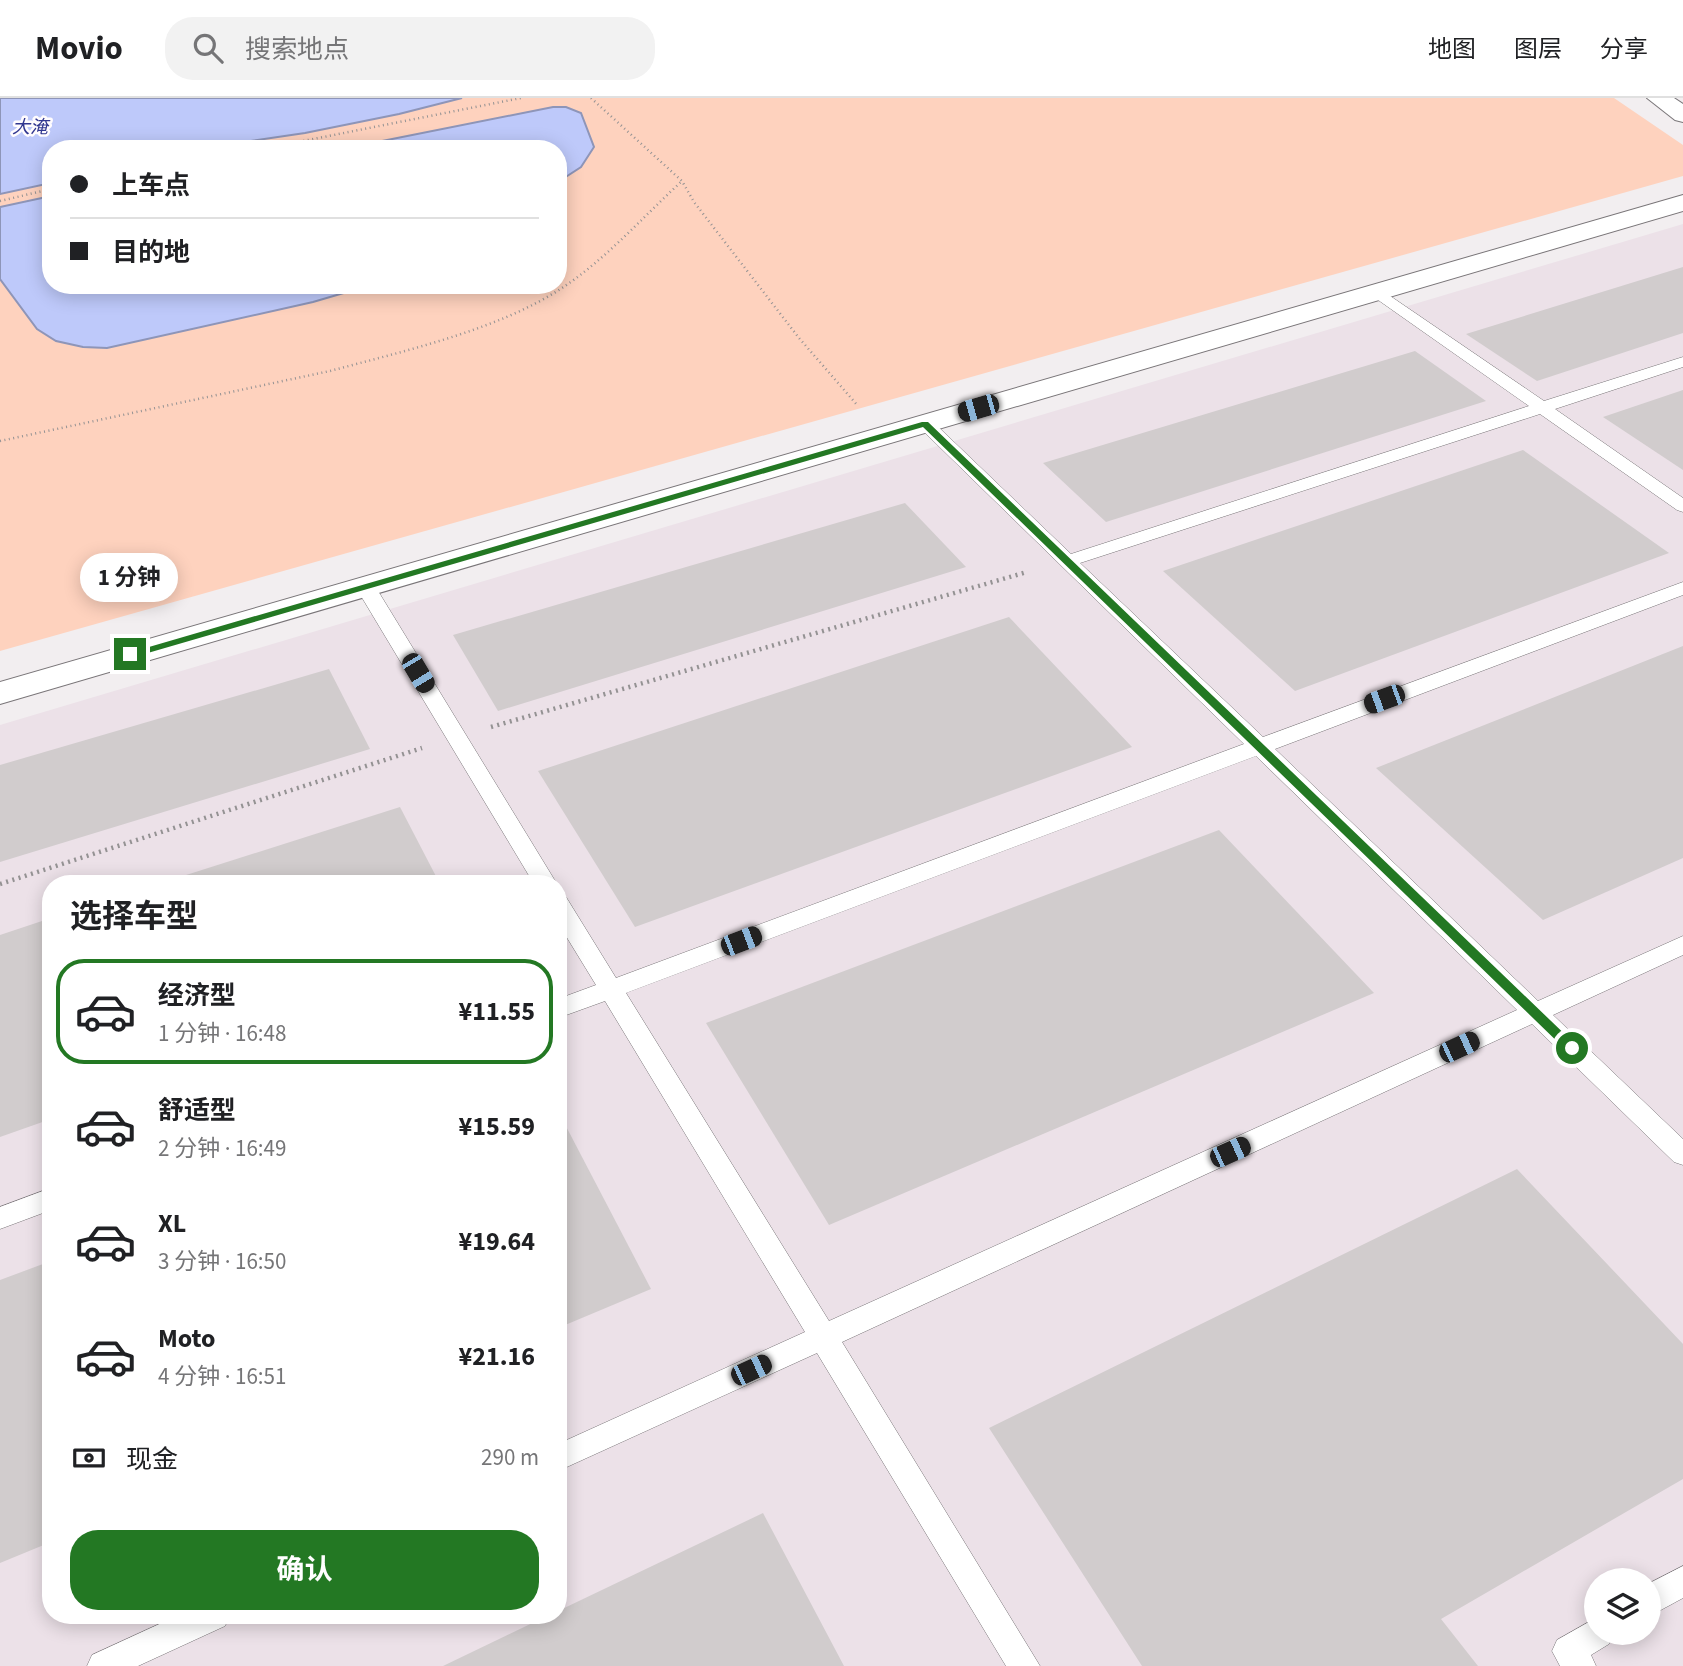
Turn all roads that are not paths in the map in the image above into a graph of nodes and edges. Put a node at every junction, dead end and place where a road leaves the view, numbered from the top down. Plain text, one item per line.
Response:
1 (1659, 98) edge
2 (1683, 115) edge
3 (1683, 203) edge
4 (1377, 292) junction
5 (1683, 362) edge
6 (1542, 407) junction
7 (925, 424) junction
8 (1683, 506) edge
9 (1067, 561) junction
10 (365, 586) junction
11 (1683, 588) edge
12 (0, 692) edge
13 (1260, 746) junction
14 (541, 875) edge
15 (567, 918) edge
16 (1683, 945) edge
17 (611, 989) junction
18 (567, 1006) edge
19 (1535, 1012) junction
20 (1683, 1155) edge
21 (42, 1202) edge
22 (0, 1217) edge
23 (823, 1337) junction
24 (567, 1454) edge
25 (1683, 1581) edge
26 (1661, 1594) edge
27 (194, 1624) edge
28 (1584, 1641) edge
29 (103, 1666) edge
30 (1024, 1666) edge
31 (1580, 1666) edge

1 - 2 street
3 - 4 street
4 - 6 lane
4 - 7 street
5 - 6 lane
6 - 8 lane
6 - 9 lane
7 - 9 lane
7 - 10 street
9 - 13 lane
10 - 12 street
10 - 14 lane
11 - 13 lane
13 - 17 lane
13 - 19 lane
15 - 17 lane
16 - 19 lane
17 - 18 lane
17 - 23 lane
19 - 20 lane
19 - 23 lane
21 - 22 lane
23 - 24 lane
23 - 30 lane
25 - 26 lane
27 - 29 lane
28 - 31 lane

